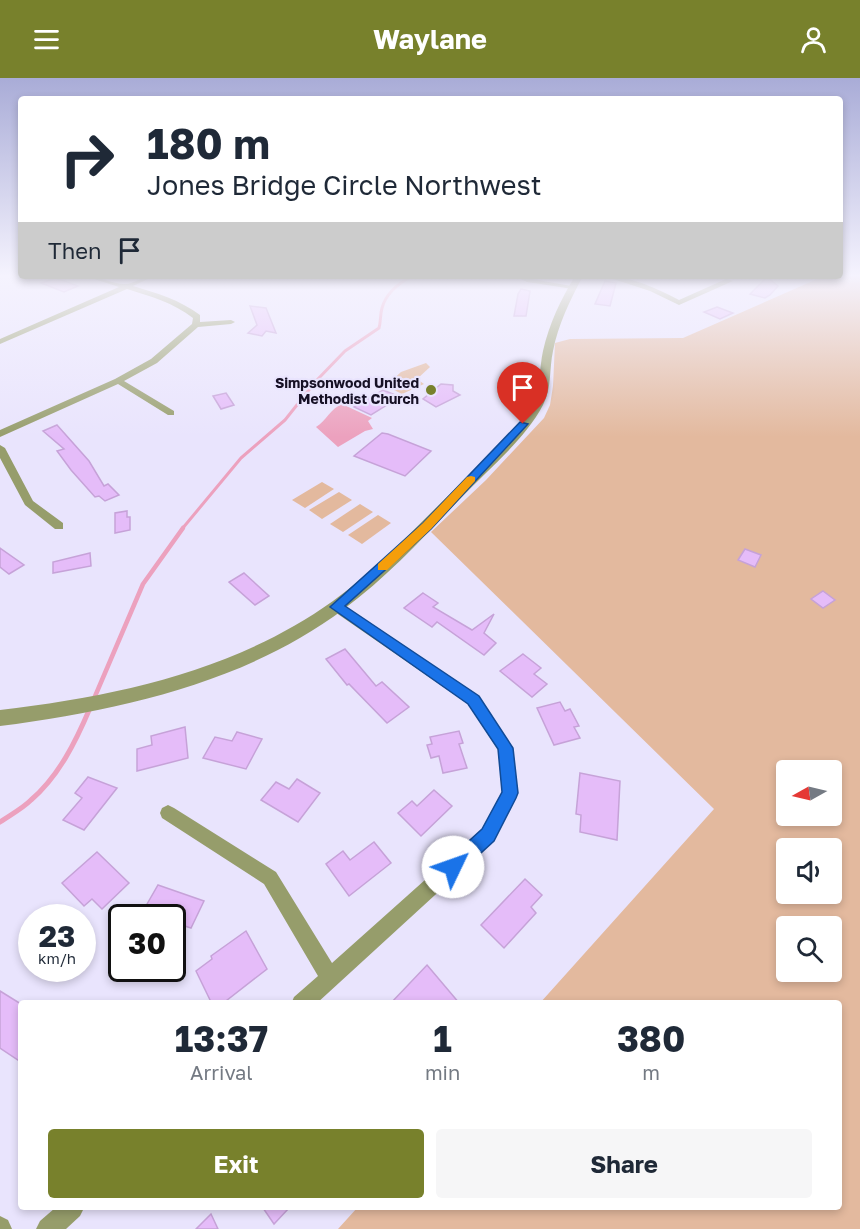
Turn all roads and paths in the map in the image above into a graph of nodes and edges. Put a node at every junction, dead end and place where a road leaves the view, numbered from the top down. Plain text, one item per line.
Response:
1 (28, 330) edge
2 (191, 330) edge
3 (554, 330) edge
4 (0, 342) edge
5 (118, 381) junction
6 (171, 413) dead end
7 (0, 434) edge
8 (0, 448) edge
9 (59, 526) dead end
10 (336, 607) junction
11 (0, 718) edge
12 (168, 813) dead end
13 (330, 978) junction
14 (305, 1000) edge
15 (70, 1210) edge
16 (48, 1229) edge

1 - 4 street
2 - 5 street
3 - 10 street
5 - 6 street
5 - 7 street
8 - 9 street
10 - 11 street
10 - 13 street
12 - 13 street
13 - 14 street
15 - 16 street

